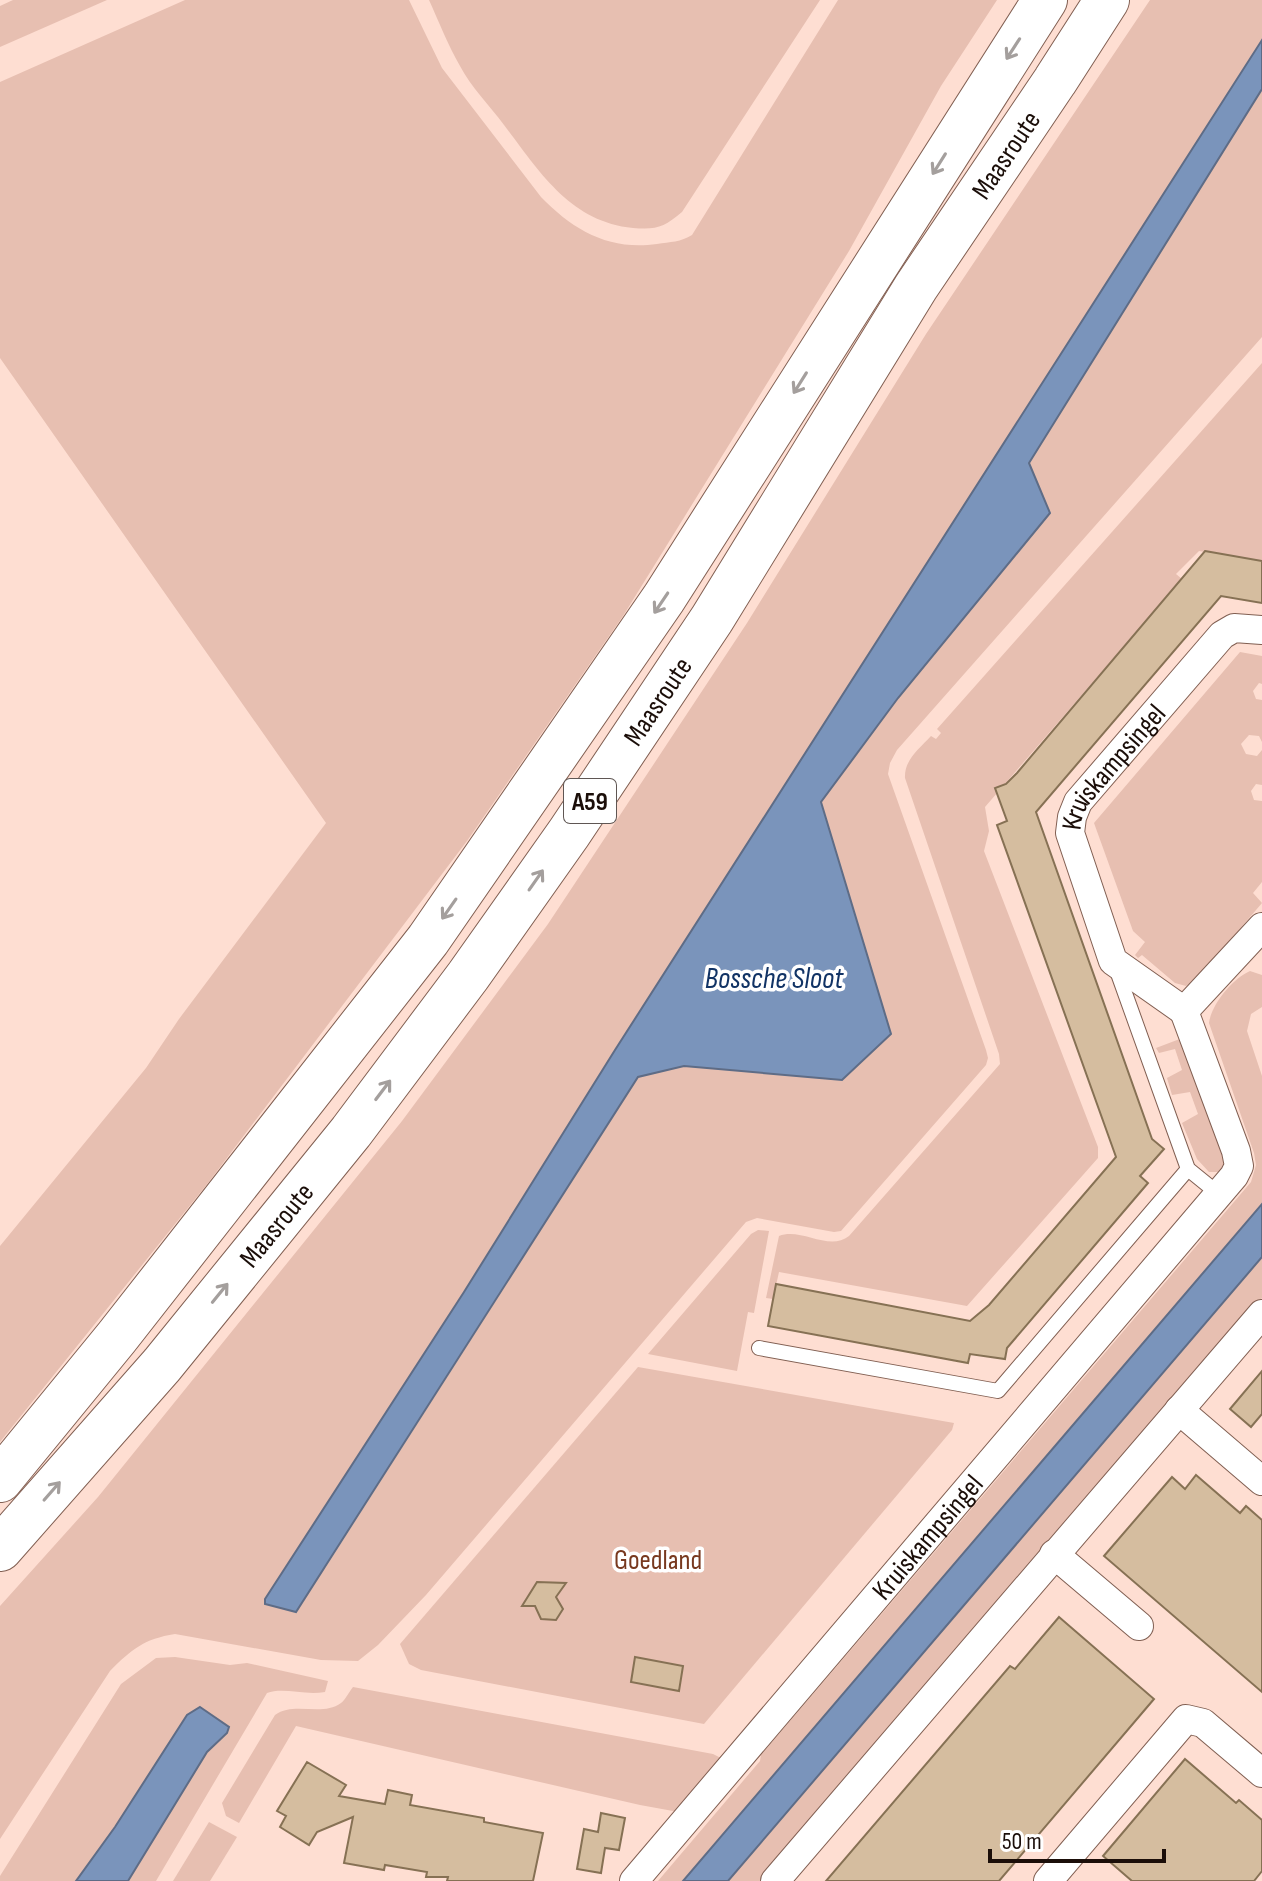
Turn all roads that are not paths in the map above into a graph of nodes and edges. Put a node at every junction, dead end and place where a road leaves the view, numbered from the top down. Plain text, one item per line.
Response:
1 (1045, 0) edge
2 (1107, 0) edge
3 (1262, 630) edge
4 (1259, 936) edge
5 (1113, 961) junction
6 (1184, 1011) junction
7 (1188, 1169) junction
8 (1221, 1195) junction
9 (1262, 1314) edge
10 (759, 1348) dead end
11 (1179, 1410) junction
12 (0, 1480) edge
13 (1262, 1481) edge
14 (0, 1549) edge
15 (1054, 1554) junction
16 (1139, 1626) dead end
17 (1262, 1773) edge
18 (1064, 1876) edge
19 (634, 1881) edge
20 (775, 1881) edge

1 -> 12 highway, Maasroute / A59
14 -> 2 highway, Maasroute / A59
3 - 5 street, Kruiskampsingel
4 - 6 street
5 - 6 street
5 - 7 lane, Kruiskampsingel
6 - 8 street, Kruiskampsingel
7 - 8 lane
7 - 10 lane
8 - 19 street, Kruiskampsingel
9 - 11 street
11 - 13 street
11 - 15 street
15 - 16 street
15 - 20 street
17 - 18 street

